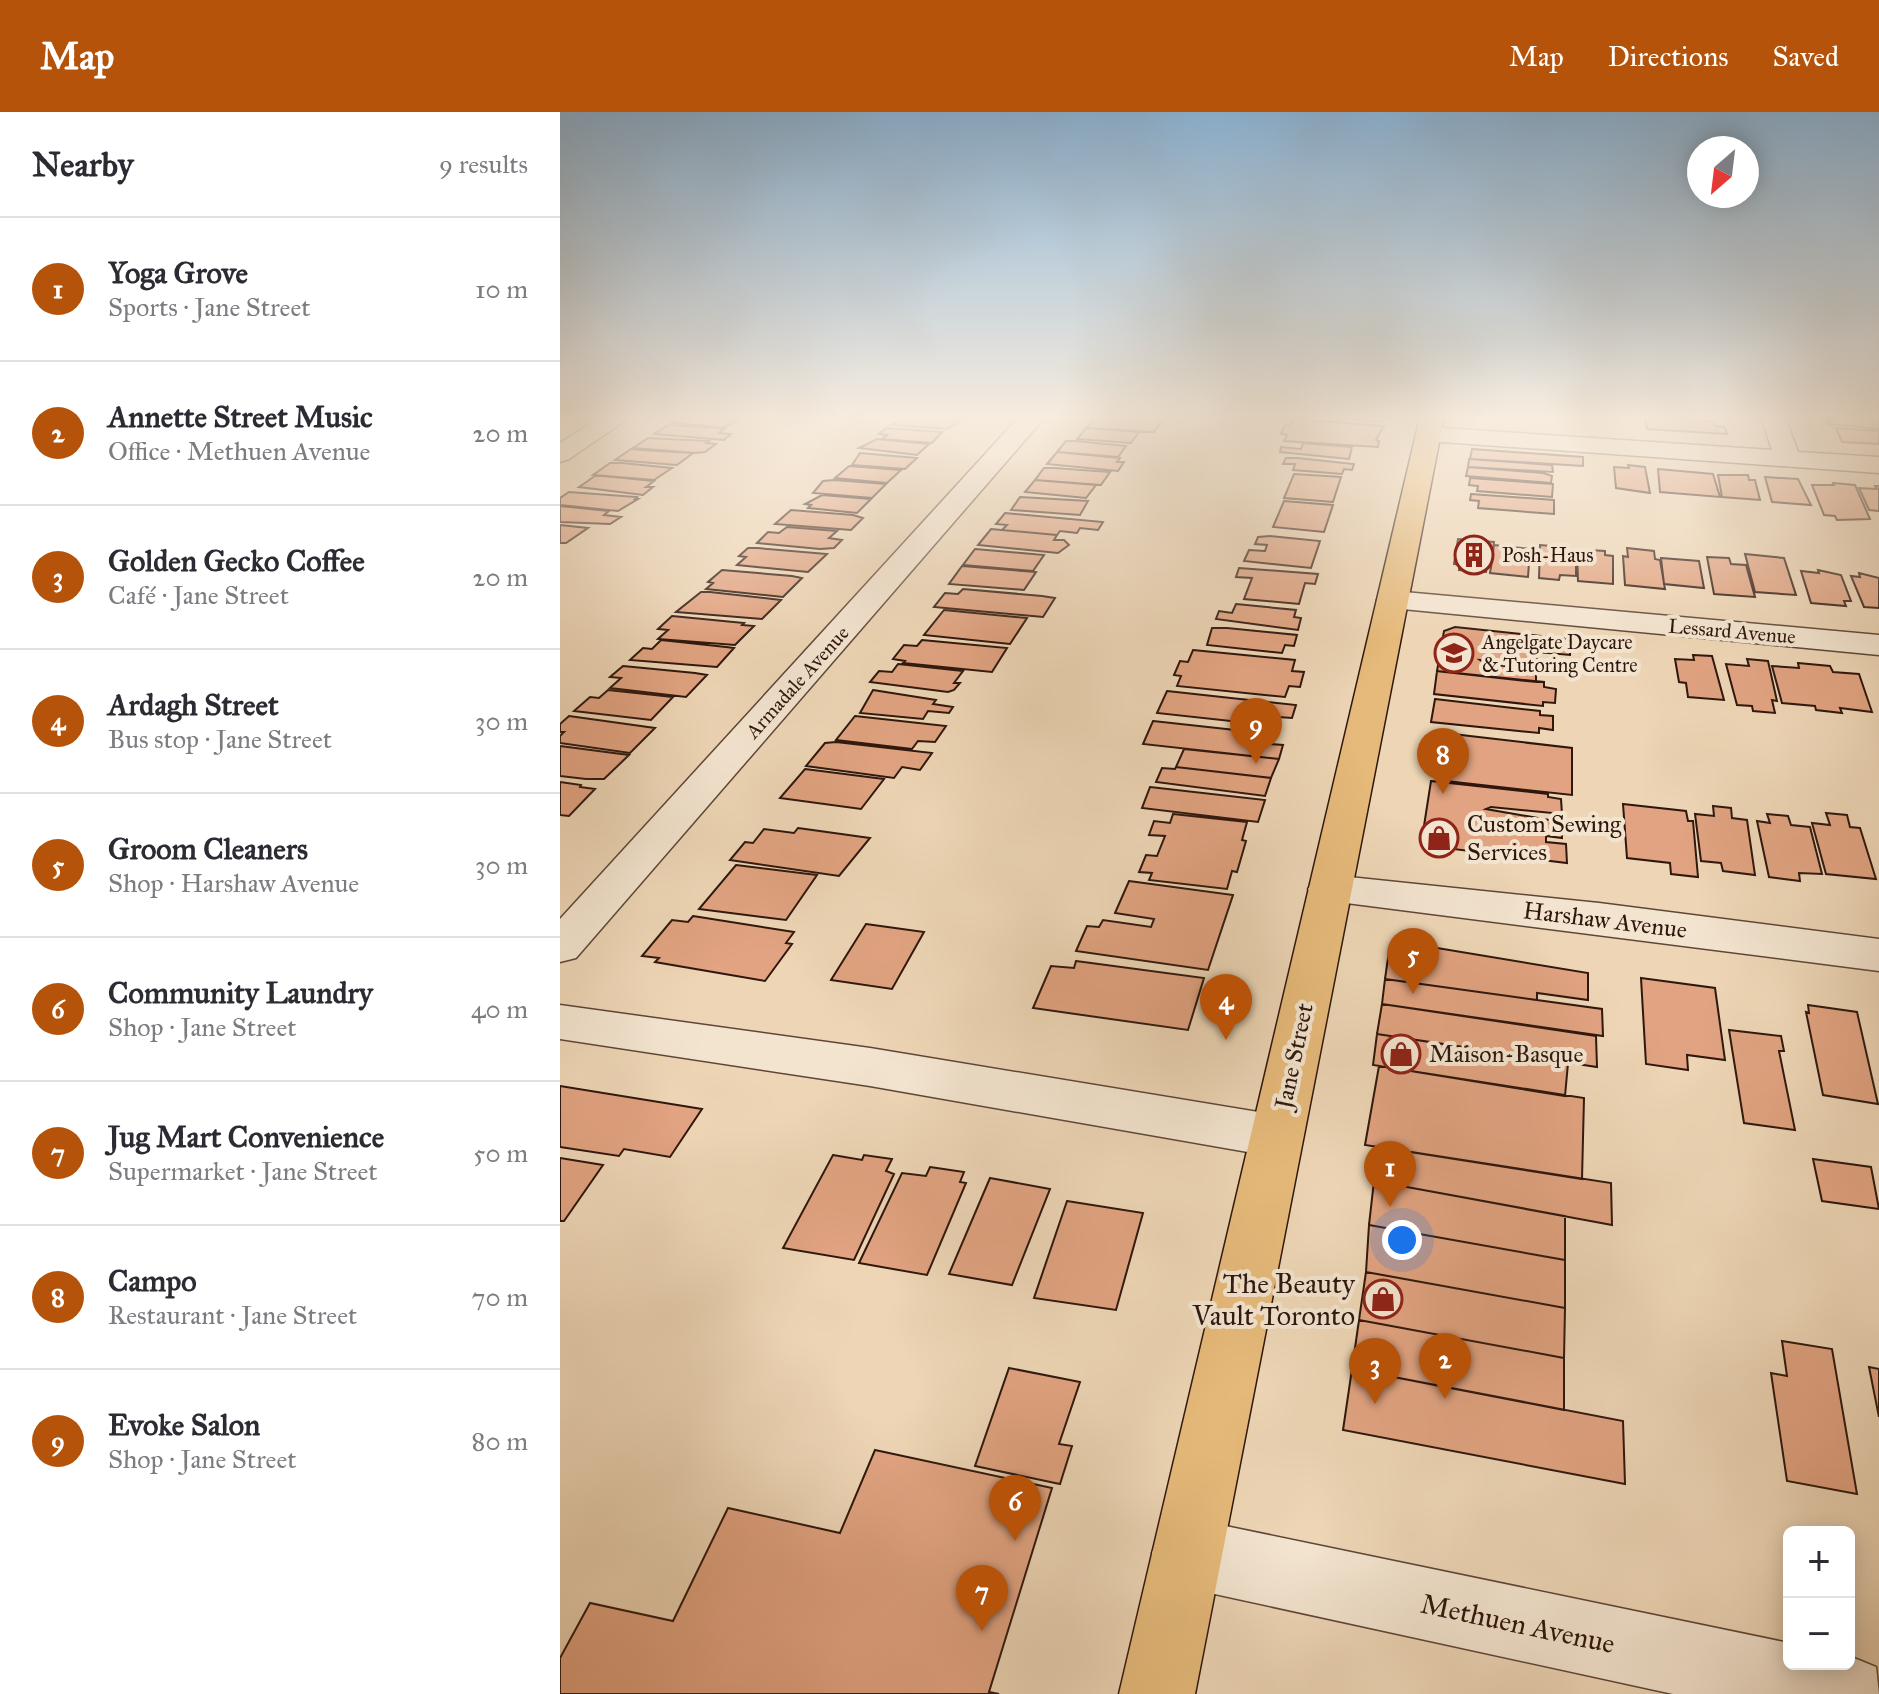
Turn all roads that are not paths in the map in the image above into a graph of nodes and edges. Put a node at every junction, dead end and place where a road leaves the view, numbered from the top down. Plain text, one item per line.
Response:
1 (967, 491) edge
2 (1416, 491) edge
3 (1393, 600) junction
4 (1879, 645) edge
5 (1330, 889) junction
6 (560, 947) edge
7 (1879, 955) edge
8 (560, 1022) edge
9 (1276, 1136) junction
10 (1187, 1553) junction
11 (1157, 1694) edge
12 (1849, 1694) edge

1 - 6 street, Armadale Avenue
2 - 3 main road, Jane Street
3 - 4 street, Lessard Avenue
3 - 5 main road, Jane Street
5 - 7 street, Harshaw Avenue
5 - 9 main road, Jane Street
8 - 9 street
9 - 10 main road, Jane Street
10 - 11 main road, Jane Street
10 - 12 street, Methuen Avenue

